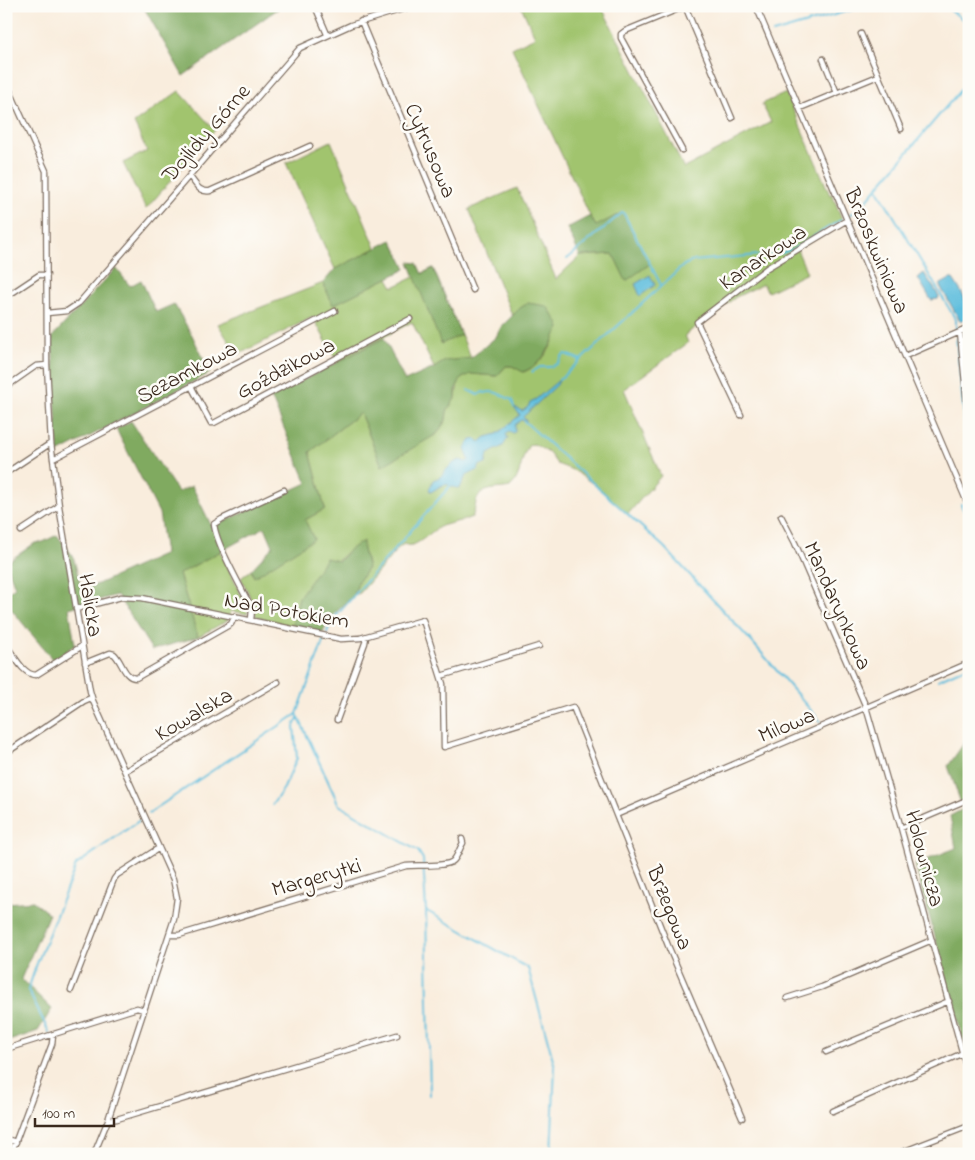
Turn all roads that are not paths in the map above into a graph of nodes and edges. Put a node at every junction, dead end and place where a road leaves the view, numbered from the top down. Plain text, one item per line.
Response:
1 (315, 6) edge
2 (413, 6) edge
3 (685, 6) edge
4 (756, 6) edge
5 (361, 22) junction
6 (327, 34) junction
7 (861, 34) dead end
8 (823, 59) dead end
9 (878, 76) junction
10 (6, 82) edge
11 (837, 93) junction
12 (800, 108) junction
13 (732, 118) dead end
14 (901, 129) dead end
15 (310, 146) dead end
16 (682, 150) dead end
17 (189, 176) junction
18 (847, 220) junction
19 (47, 275) junction
20 (473, 290) dead end
21 (6, 297) edge
22 (334, 311) dead end
23 (47, 313) junction
24 (410, 319) dead end
25 (969, 328) edge
26 (960, 332) junction
27 (905, 356) junction
28 (47, 364) junction
29 (191, 386) junction
30 (6, 387) edge
31 (742, 415) dead end
32 (969, 423) edge
33 (51, 443) junction
34 (53, 459) junction
35 (6, 473) edge
36 (284, 490) dead end
37 (59, 506) junction
38 (969, 507) edge
39 (781, 516) dead end
40 (21, 531) dead end
41 (76, 609) junction
42 (235, 616) junction
43 (251, 620) junction
44 (366, 637) junction
45 (6, 645) edge
46 (82, 646) junction
47 (539, 646) dead end
48 (85, 663) junction
49 (969, 663) edge
50 (441, 676) junction
51 (278, 682) dead end
52 (91, 698) junction
53 (573, 707) joint
54 (866, 707) junction
55 (337, 720) dead end
56 (6, 753) edge
57 (125, 771) junction
58 (969, 799) edge
59 (616, 815) junction
60 (901, 828) junction
61 (462, 841) dead end
62 (159, 848) junction
63 (169, 934) junction
64 (932, 940) junction
65 (72, 990) dead end
66 (787, 998) dead end
67 (949, 1001) junction
68 (143, 1012) junction
69 (53, 1035) junction
70 (397, 1035) dead end
71 (6, 1049) edge
72 (826, 1052) dead end
73 (963, 1054) junction
74 (969, 1077) edge
75 (833, 1111) dead end
76 (742, 1118) dead end
77 (108, 1120) junction
78 (969, 1126) edge
79 (6, 1139) edge
80 (16, 1142) junction
81 (12, 1154) edge
82 (94, 1154) edge
83 (897, 1154) edge

1 - 6 street
2 - 5 street, Dojlidy Górne
3 - 13 street
3 - 16 street
4 - 12 street, Brzoskwiniowa
5 - 6 street, Dojlidy Górne
5 - 20 street, Cytrusowa
6 - 17 street, Dojlidy Górne
7 - 9 street
8 - 11 street
9 - 11 street
9 - 14 street
10 - 19 street, Halicka
11 - 12 street
12 - 18 street, Brzoskwiniowa
15 - 17 street
17 - 23 street, Dojlidy Górne
18 - 27 street, Brzoskwiniowa
18 - 31 street, Kanarkowa
19 - 21 street
19 - 23 street, Halicka
22 - 29 street, Sezamkowa
23 - 28 street, Halicka
24 - 29 street, Goździkowa
25 - 26 street
26 - 27 street
26 - 32 street
27 - 38 street, Brzoskwiniowa
28 - 30 street
28 - 33 street, Halicka
29 - 34 street, Sezamkowa
33 - 34 street, Halicka
33 - 35 street
34 - 37 street, Halicka
36 - 43 street
37 - 40 street
37 - 41 street, Halicka
39 - 54 street, Mandarynkowa
41 - 42 street, Nad Potokiem
41 - 46 street, Halicka
42 - 43 street, Nad Potokiem
42 - 48 street
43 - 44 street, Nad Potokiem
44 - 50 street, Nad Potokiem
44 - 55 street
45 - 46 street
46 - 48 street, Halicka
47 - 50 street
48 - 52 street, Halicka
49 - 54 street, Milowa
50 - 53 street, Nad Potokiem
51 - 57 street, Kowalska
52 - 56 street
52 - 57 street, Halicka
53 - 59 street, Brzegowa
54 - 59 street, Milowa
54 - 60 street, Holownicza
57 - 62 street, Halicka
58 - 60 street
59 - 76 street, Brzegowa
60 - 64 street, Holownicza
61 - 63 street, Margerytki
62 - 63 street, Halicka
62 - 65 street
63 - 68 street, Halicka
64 - 66 street
64 - 67 street, Holownicza
67 - 72 street
67 - 73 street, Holownicza
68 - 69 street
68 - 77 street, Halicka
69 - 71 street
69 - 80 street
70 - 77 street
73 - 74 street, Holownicza
73 - 75 street
77 - 82 street, Halicka
78 - 83 street
79 - 80 street
80 - 81 street

